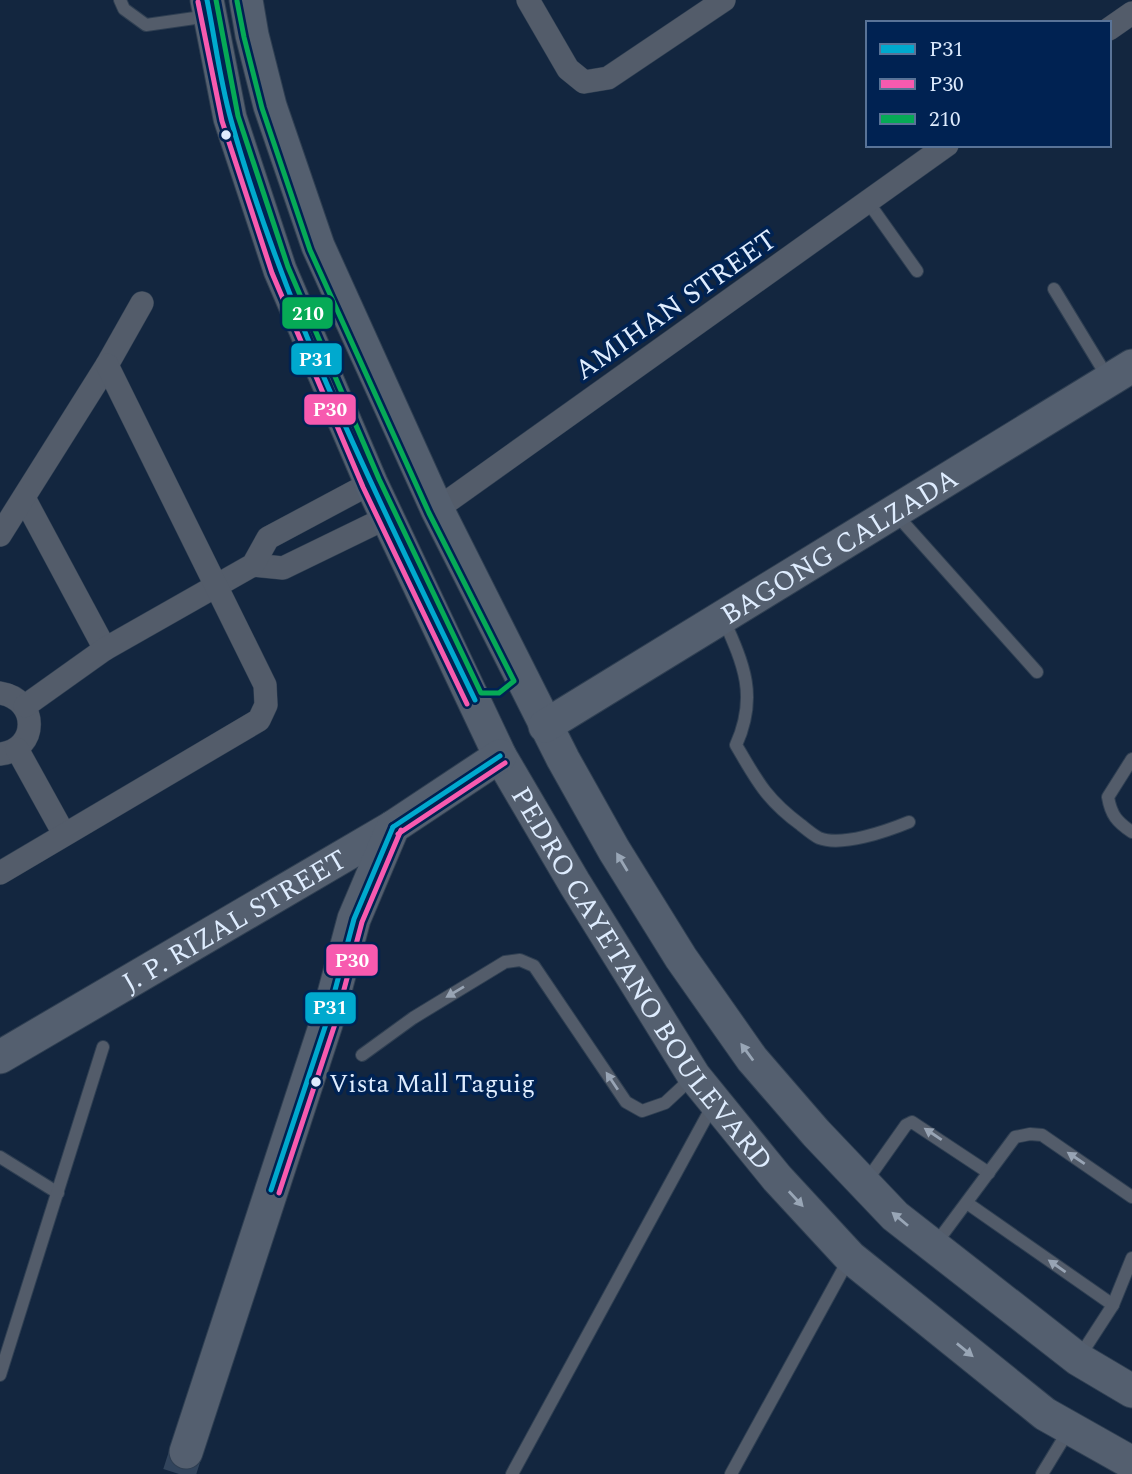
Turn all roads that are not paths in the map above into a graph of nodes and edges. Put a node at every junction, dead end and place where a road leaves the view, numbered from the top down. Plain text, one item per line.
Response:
1 (120, 0) edge
2 (246, 0) edge
3 (528, 0) edge
4 (724, 0) edge
5 (208, 8) edge
6 (1132, 13) edge
7 (1111, 28) edge
8 (944, 147) edge
9 (869, 202) junction
10 (917, 271) dead end
11 (1054, 289) dead end
12 (142, 303) dead end
13 (107, 365) junction
14 (1121, 372) edge
15 (371, 483) junction
16 (24, 498) junction
17 (437, 509) junction
18 (893, 512) junction
19 (388, 517) junction
20 (0, 535) edge
21 (253, 565) junction
22 (217, 584) junction
23 (723, 617) junction
24 (105, 649) junction
25 (1037, 672) dead end
26 (524, 682) junction
27 (0, 693) edge
28 (475, 700) junction
29 (25, 706) junction
30 (545, 726) junction
31 (8, 752) edge
32 (500, 756) junction
33 (1132, 759) edge
34 (909, 822) dead end
35 (393, 827) junction
36 (1132, 832) edge
37 (64, 834) junction
38 (0, 873) edge
39 (103, 1047) dead end
40 (362, 1055) dead end
41 (0, 1057) edge
42 (694, 1076) junction
43 (714, 1103) junction
44 (0, 1157) edge
45 (989, 1173) junction
46 (865, 1184) junction
47 (58, 1193) junction
48 (1132, 1197) edge
49 (967, 1203) junction
50 (934, 1246) junction
51 (850, 1257) junction
52 (1132, 1258) edge
53 (1113, 1305) junction
54 (1078, 1359) junction
55 (0, 1375) edge
56 (1132, 1391) edge
57 (1070, 1428) junction
58 (186, 1452) tunnel mouth
59 (1132, 1463) edge
60 (512, 1474) edge
61 (731, 1474) edge
62 (1042, 1474) edge

1 - 5 lane
2 - 17 main road, PEDRO CAYETANO BOULEVARD
3 - 4 street
5 - 15 main road, PEDRO CAYETANO BOULEVARD
6 - 7 street
8 - 9 street, AMIHAN STREET
9 - 10 lane
9 - 17 street, AMIHAN STREET
11 - 14 lane
12 - 13 street
13 - 16 street
13 - 22 street
14 - 18 main road, BAGONG CALZADA
15 - 19 main road, PEDRO CAYETANO BOULEVARD
15 - 21 street
16 - 20 street
16 - 24 street
17 - 26 main road, PEDRO CAYETANO BOULEVARD
18 - 23 main road, BAGONG CALZADA
18 - 25 lane
19 - 21 street
19 - 28 main road, PEDRO CAYETANO BOULEVARD
21 - 22 street
22 - 24 street
22 - 37 street
23 - 30 main road, BAGONG CALZADA
23 - 34 lane
24 - 29 street
26 - 28 main road
26 - 30 main road, PEDRO CAYETANO BOULEVARD
27 - 29 street
28 - 32 main road, PEDRO CAYETANO BOULEVARD
29 - 31 street
46 -> 30 main road, PEDRO CAYETANO BOULEVARD
31 - 37 street
32 - 35 main road, J. P. RIZAL STREET
32 - 42 main road, PEDRO CAYETANO BOULEVARD
33 - 36 lane
35 - 41 main road, J. P. RIZAL STREET
35 - 58 main road
37 - 38 street
39 - 47 lane
42 -> 40 lane
42 - 43 main road, PEDRO CAYETANO BOULEVARD
43 -> 51 main road, PEDRO CAYETANO BOULEVARD
43 - 60 lane
44 - 47 lane
45 -> 46 lane
48 -> 45 lane
45 - 49 lane
50 -> 46 main road, PEDRO CAYETANO BOULEVARD
47 - 55 lane
49 - 50 lane
53 -> 49 lane
50 - 54 main road, PEDRO CAYETANO BOULEVARD
51 -> 57 main road, PEDRO CAYETANO BOULEVARD
51 - 61 lane
52 - 53 lane
53 - 54 lane
54 - 56 main road, PEDRO CAYETANO BOULEVARD
57 - 59 main road, PEDRO CAYETANO BOULEVARD
57 - 62 lane

